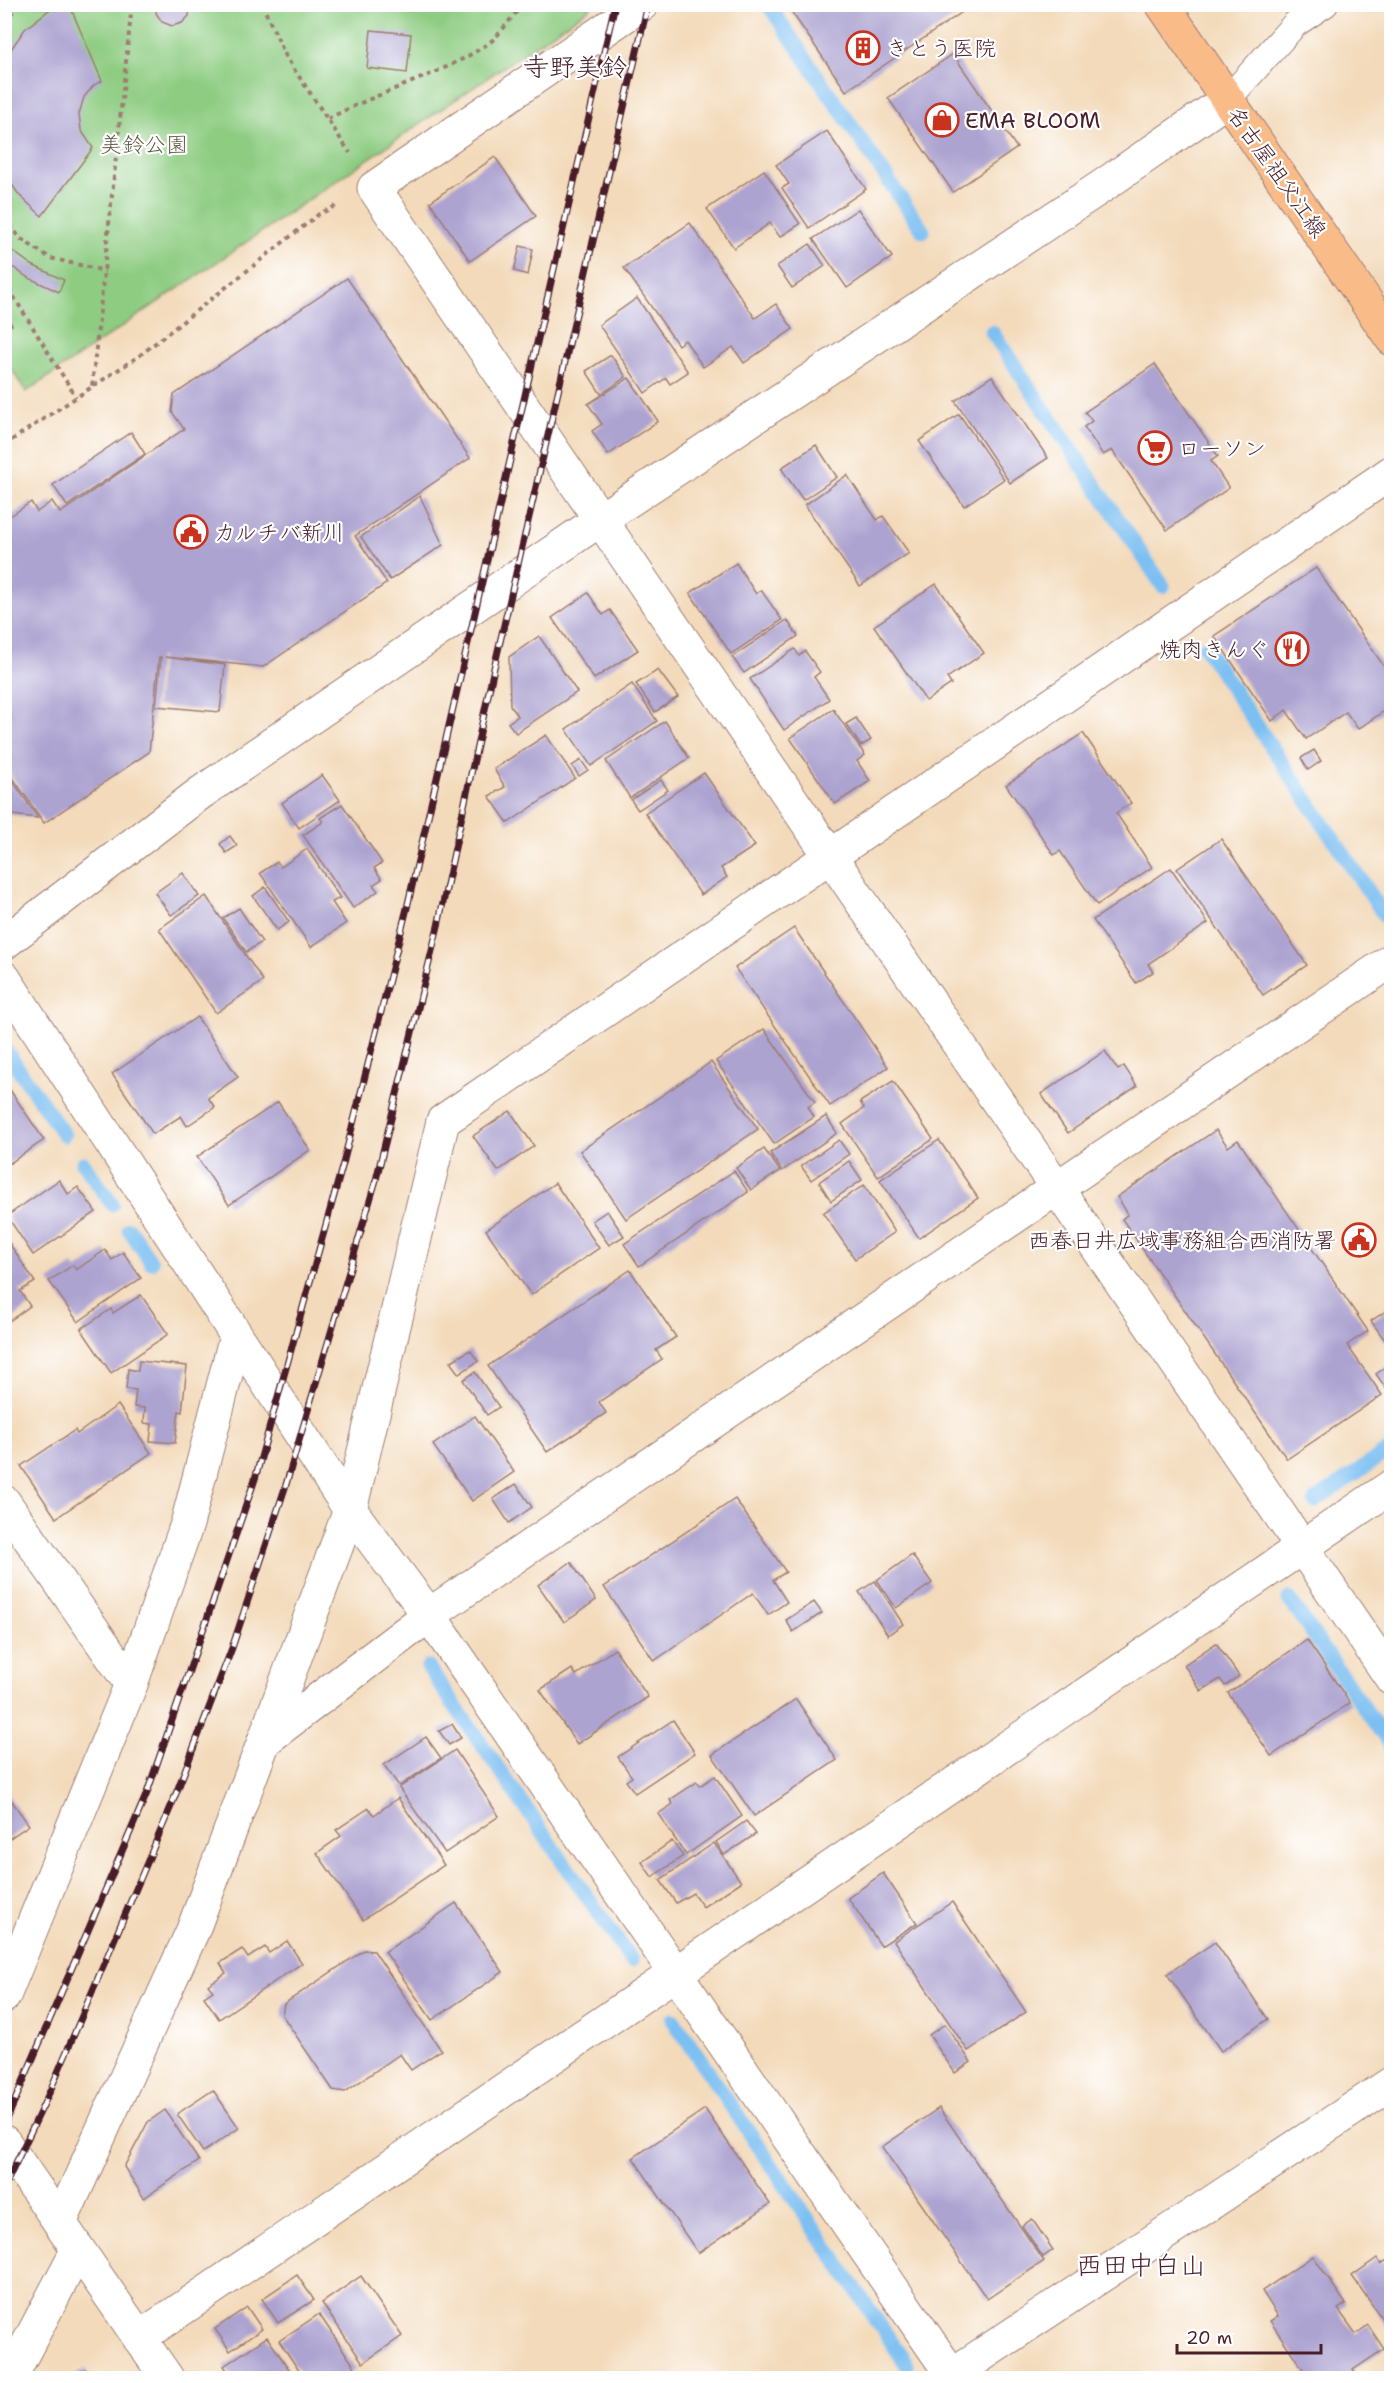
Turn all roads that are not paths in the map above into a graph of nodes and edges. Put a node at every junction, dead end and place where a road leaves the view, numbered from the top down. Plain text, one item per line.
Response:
1 (642, 4) edge
2 (1162, 4) edge
3 (1325, 4) edge
4 (1227, 100) junction
5 (1392, 339) edge
6 (1392, 472) edge
7 (601, 519) junction
8 (830, 856) junction
9 (4, 943) edge
10 (1392, 960) edge
11 (4, 978) edge
12 (1056, 1188) junction
13 (236, 1336) junction
14 (1392, 1486) edge
15 (4, 1502) edge
16 (350, 1510) junction
17 (1302, 1547) junction
18 (429, 1615) junction
19 (1392, 1679) edge
20 (131, 1684) junction
21 (264, 1741) junction
22 (675, 1973) junction
23 (4, 1996) edge
24 (1392, 2083) edge
25 (4, 2142) edge
26 (60, 2223) junction
27 (78, 2249) junction
28 (139, 2338) junction
29 (951, 2378) edge
30 (10, 2379) edge
31 (167, 2379) edge

1 - 7 street
2 - 4 main road, 名古屋祖父江線
3 - 4 lane
4 - 5 main road, 名古屋祖父江線
4 - 7 street
6 - 8 street
7 - 8 street
7 - 9 street
8 - 12 street
8 - 16 street
10 - 12 street
11 - 13 street
12 - 17 street
12 - 18 street
13 - 16 street
13 - 20 street
14 - 17 street
15 - 20 street
16 - 18 street
16 - 21 street
17 - 19 street
17 - 22 street
18 - 21 street
18 - 22 street
20 - 23 street
21 - 26 street
22 - 28 street
22 - 29 street
24 - 29 street
25 - 26 street
26 - 27 street
27 - 28 street
27 - 30 street
28 - 31 street

